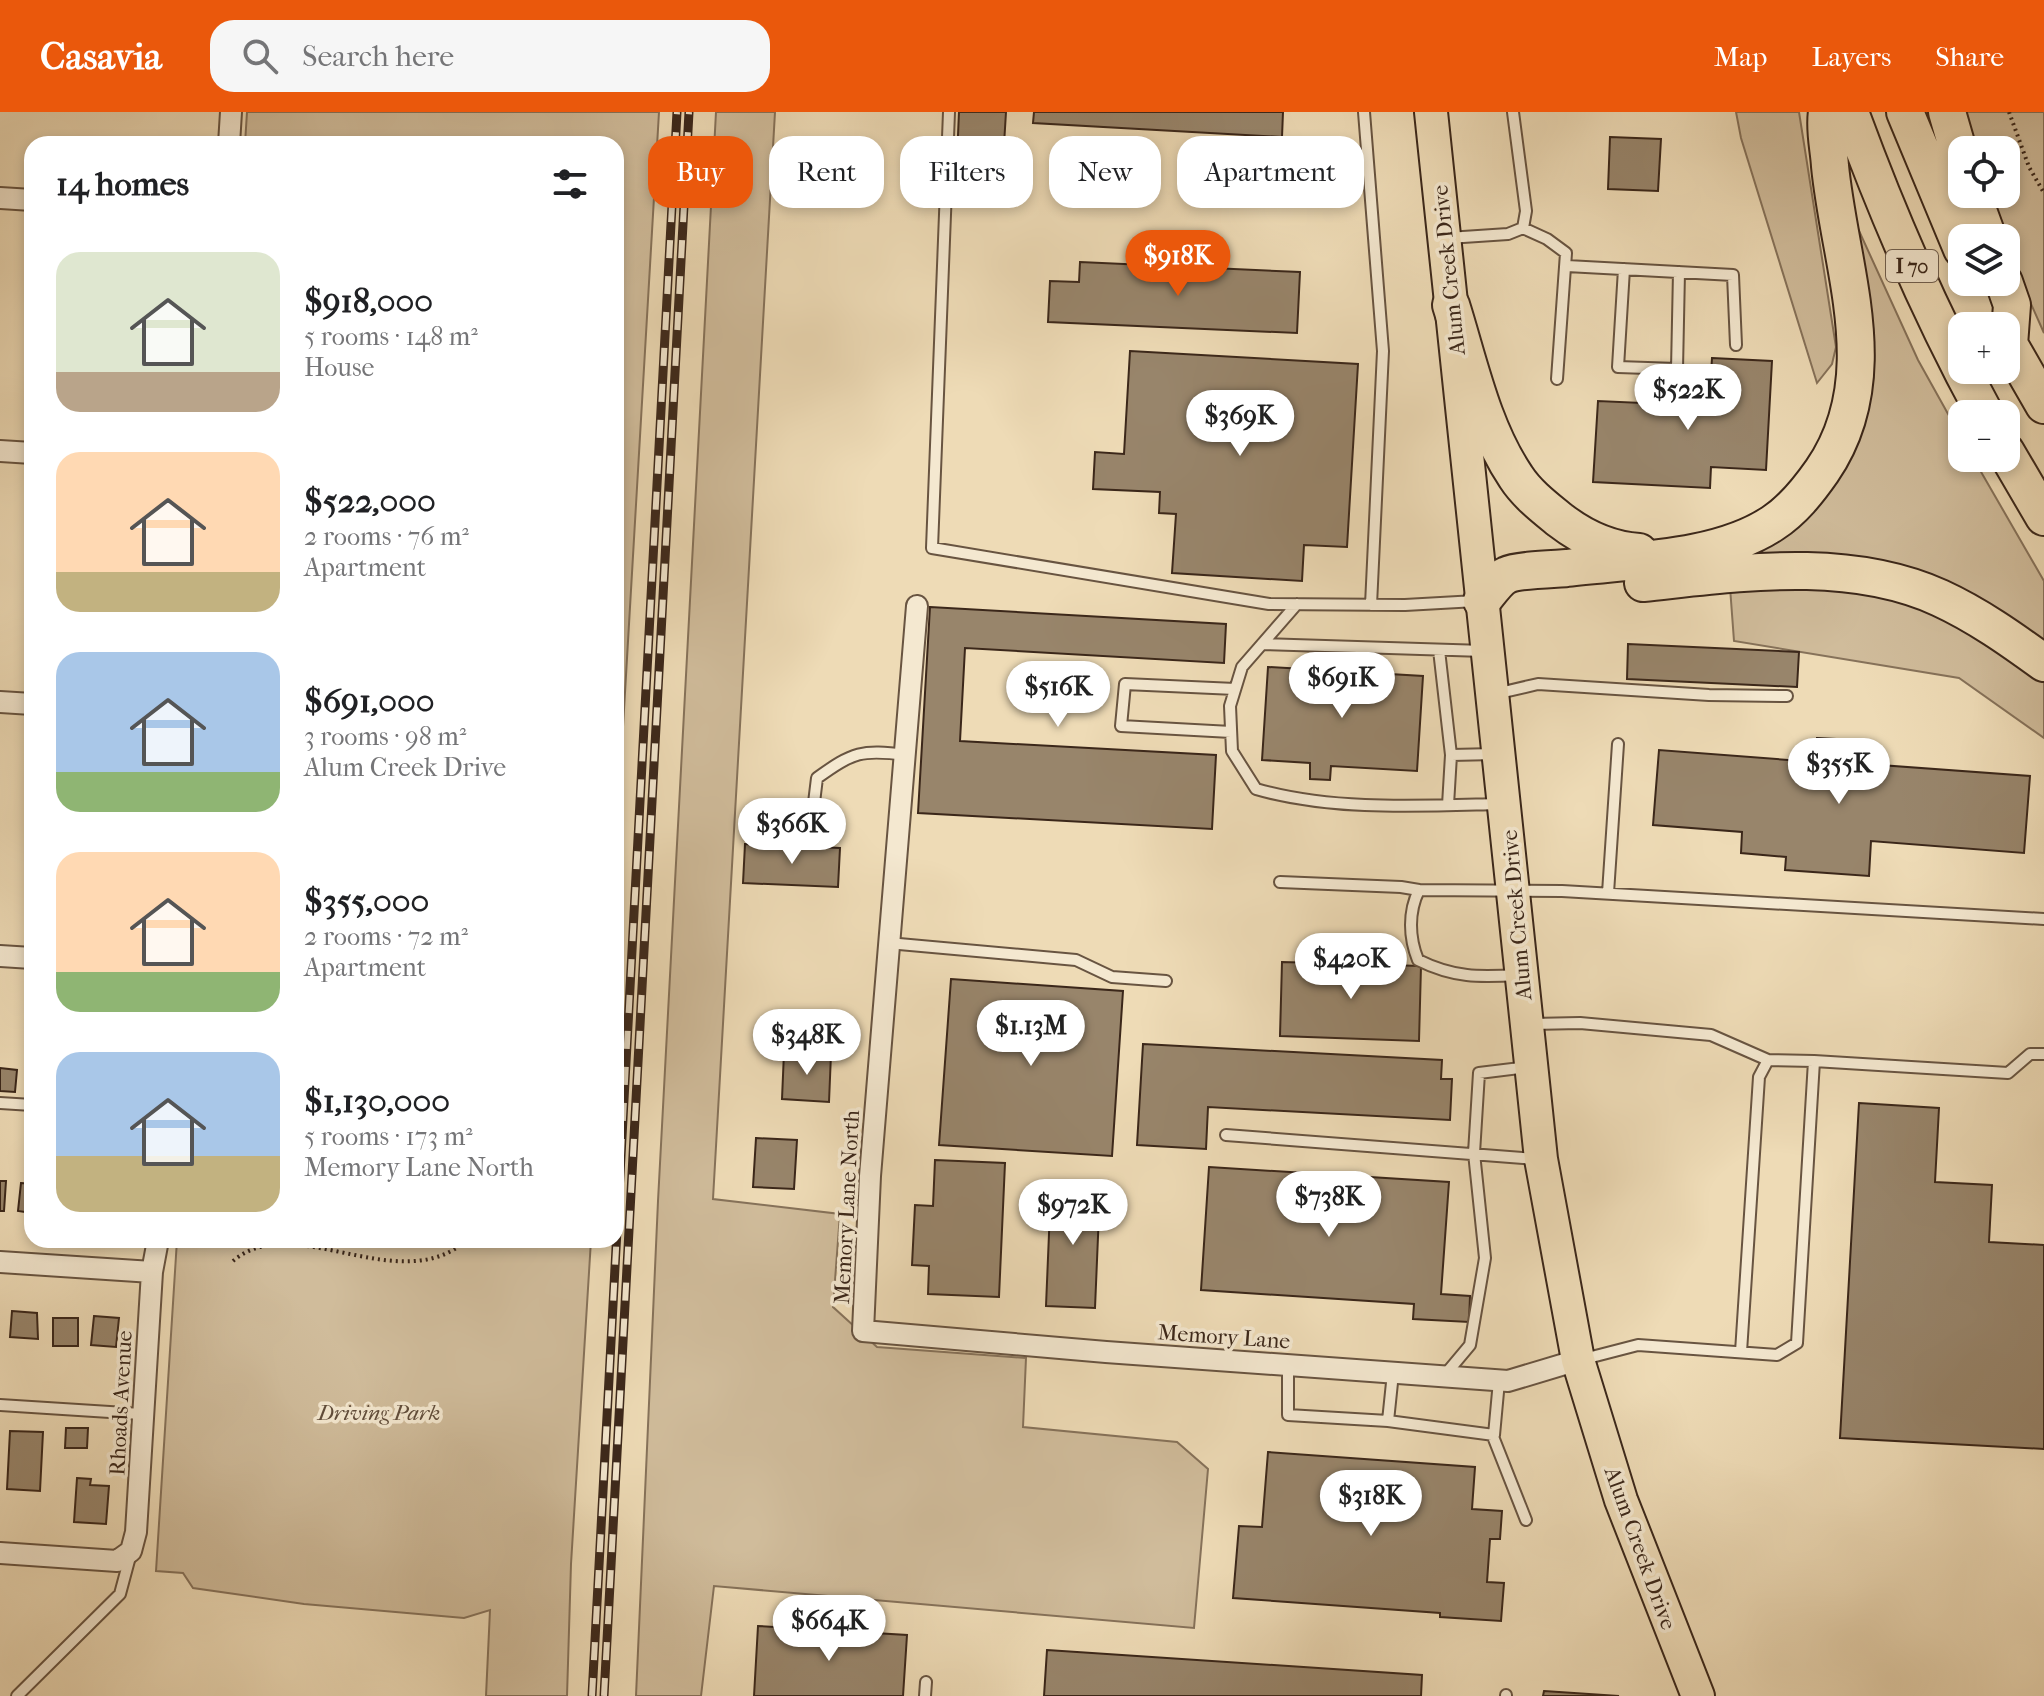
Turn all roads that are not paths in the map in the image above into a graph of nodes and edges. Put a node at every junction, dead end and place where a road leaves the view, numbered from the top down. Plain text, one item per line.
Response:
1 (231, 112) edge
2 (949, 112) edge
3 (1364, 112) edge
4 (1431, 112) edge
5 (1513, 112) edge
6 (1827, 112) edge
7 (1850, 112) edge
8 (1905, 112) edge
9 (1947, 112) edge
10 (230, 136) edge
11 (1954, 136) edge
12 (0, 198) edge
13 (24, 200) edge
14 (1952, 224) edge
15 (1523, 228) junction
16 (1444, 238) junction
17 (1567, 266) junction
18 (1624, 269) junction
19 (1679, 272) junction
20 (1451, 305) junction
21 (1736, 345) dead end
22 (2020, 363) edge
23 (1557, 379) dead end
24 (1977, 400) edge
25 (2044, 405) edge
26 (0, 451) edge
27 (24, 452) edge
28 (2018, 472) edge
29 (2044, 517) edge
30 (1684, 554) junction
31 (1482, 601) junction
32 (1297, 604) junction
33 (1371, 605) junction
34 (917, 606) dead end
35 (1262, 644) junction
36 (1439, 650) junction
37 (1488, 651) junction
38 (2044, 663) edge
39 (1235, 689) junction
40 (1493, 694) junction
41 (1787, 696) dead end
42 (0, 702) edge
43 (24, 704) edge
44 (1231, 732) junction
45 (1618, 744) dead end
46 (1499, 754) junction
47 (906, 755) junction
48 (1451, 755) junction
49 (1505, 803) junction
50 (1448, 805) junction
51 (812, 819) dead end
52 (1280, 882) dead end
53 (1419, 890) junction
54 (1514, 891) junction
55 (1608, 893) junction
56 (2044, 919) edge
57 (888, 943) junction
58 (0, 956) edge
59 (24, 958) edge
60 (1522, 975) junction
61 (1166, 981) dead end
62 (1526, 1024) junction
63 (2044, 1054) edge
64 (1768, 1060) junction
65 (1814, 1061) junction
66 (1530, 1066) junction
67 (0, 1103) edge
68 (24, 1104) edge
69 (1226, 1135) dead end
70 (1474, 1153) junction
71 (1541, 1159) junction
72 (156, 1248) edge
73 (0, 1262) edge
74 (152, 1272) junction
75 (863, 1331) joint
76 (1741, 1352) junction
77 (1578, 1360) junction
78 (1288, 1365) junction
79 (1393, 1373) junction
80 (1444, 1376) junction
81 (1499, 1381) junction
82 (0, 1405) edge
83 (141, 1414) junction
84 (1388, 1421) junction
85 (1492, 1434) junction
86 (1526, 1520) dead end
87 (0, 1553) edge
88 (124, 1556) junction
89 (926, 1682) dead end
90 (17, 1696) edge
91 (925, 1696) edge
92 (1698, 1696) edge

1 - 10 street
2 - 32 lane
3 - 33 lane
4 - 16 main road, Alum Creek Drive
5 - 15 lane
6 - 30 highway
7 - 24 highway, I 70
8 - 14 highway, I 70
9 - 11 highway
12 - 13 street
15 - 16 lane
15 - 17 lane
16 - 20 main road, Alum Creek Drive
17 - 18 lane
17 - 23 lane
18 - 19 lane
18 - 19 lane
19 - 21 lane
20 - 30 highway
20 - 31 main road, Alum Creek Drive
22 - 25 highway
26 - 27 street
28 - 29 highway
30 - 31 highway
31 - 33 lane
31 - 37 main road, Alum Creek Drive
31 - 38 highway
32 - 33 lane
32 - 35 lane
34 - 47 street, Memory Lane North
35 - 36 lane
35 - 39 lane
36 - 37 lane
36 - 48 lane
37 - 40 main road, Alum Creek Drive
39 - 44 lane
39 - 44 lane
40 - 41 lane
40 - 46 main road, Alum Creek Drive
42 - 43 street
44 - 50 lane
45 - 55 lane
46 - 48 lane
46 - 49 main road, Alum Creek Drive
47 - 51 lane
47 - 57 street, Memory Lane North
48 - 50 lane
49 - 50 lane
49 - 54 main road, Alum Creek Drive
52 - 53 lane
53 - 54 lane
53 - 60 lane
54 - 55 lane
54 - 60 main road, Alum Creek Drive
55 - 56 lane
57 - 61 lane
57 - 75 street, Memory Lane North
58 - 59 street
60 - 62 main road, Alum Creek Drive
62 - 64 lane
62 - 66 main road, Alum Creek Drive
63 - 65 lane
64 - 65 lane
64 - 76 lane
65 - 76 lane
66 - 70 lane
66 - 71 main road, Alum Creek Drive
67 - 68 lane
69 - 70 lane
70 - 71 lane
70 - 80 lane
71 - 77 main road, Alum Creek Drive
72 - 74 street, Rhoads Avenue
73 - 74 street
74 - 83 street, Rhoads Avenue
75 - 78 street, Memory Lane
76 - 77 lane
77 - 81 street, Memory Lane
77 - 92 main road, Alum Creek Drive
78 - 79 street, Memory Lane
78 - 84 lane
79 - 80 street, Memory Lane
79 - 84 lane
80 - 81 street, Memory Lane
81 - 85 lane
82 - 83 lane
83 - 88 street, Rhoads Avenue
84 - 85 lane
85 - 86 lane
87 - 88 street
88 - 90 lane
89 - 91 lane

